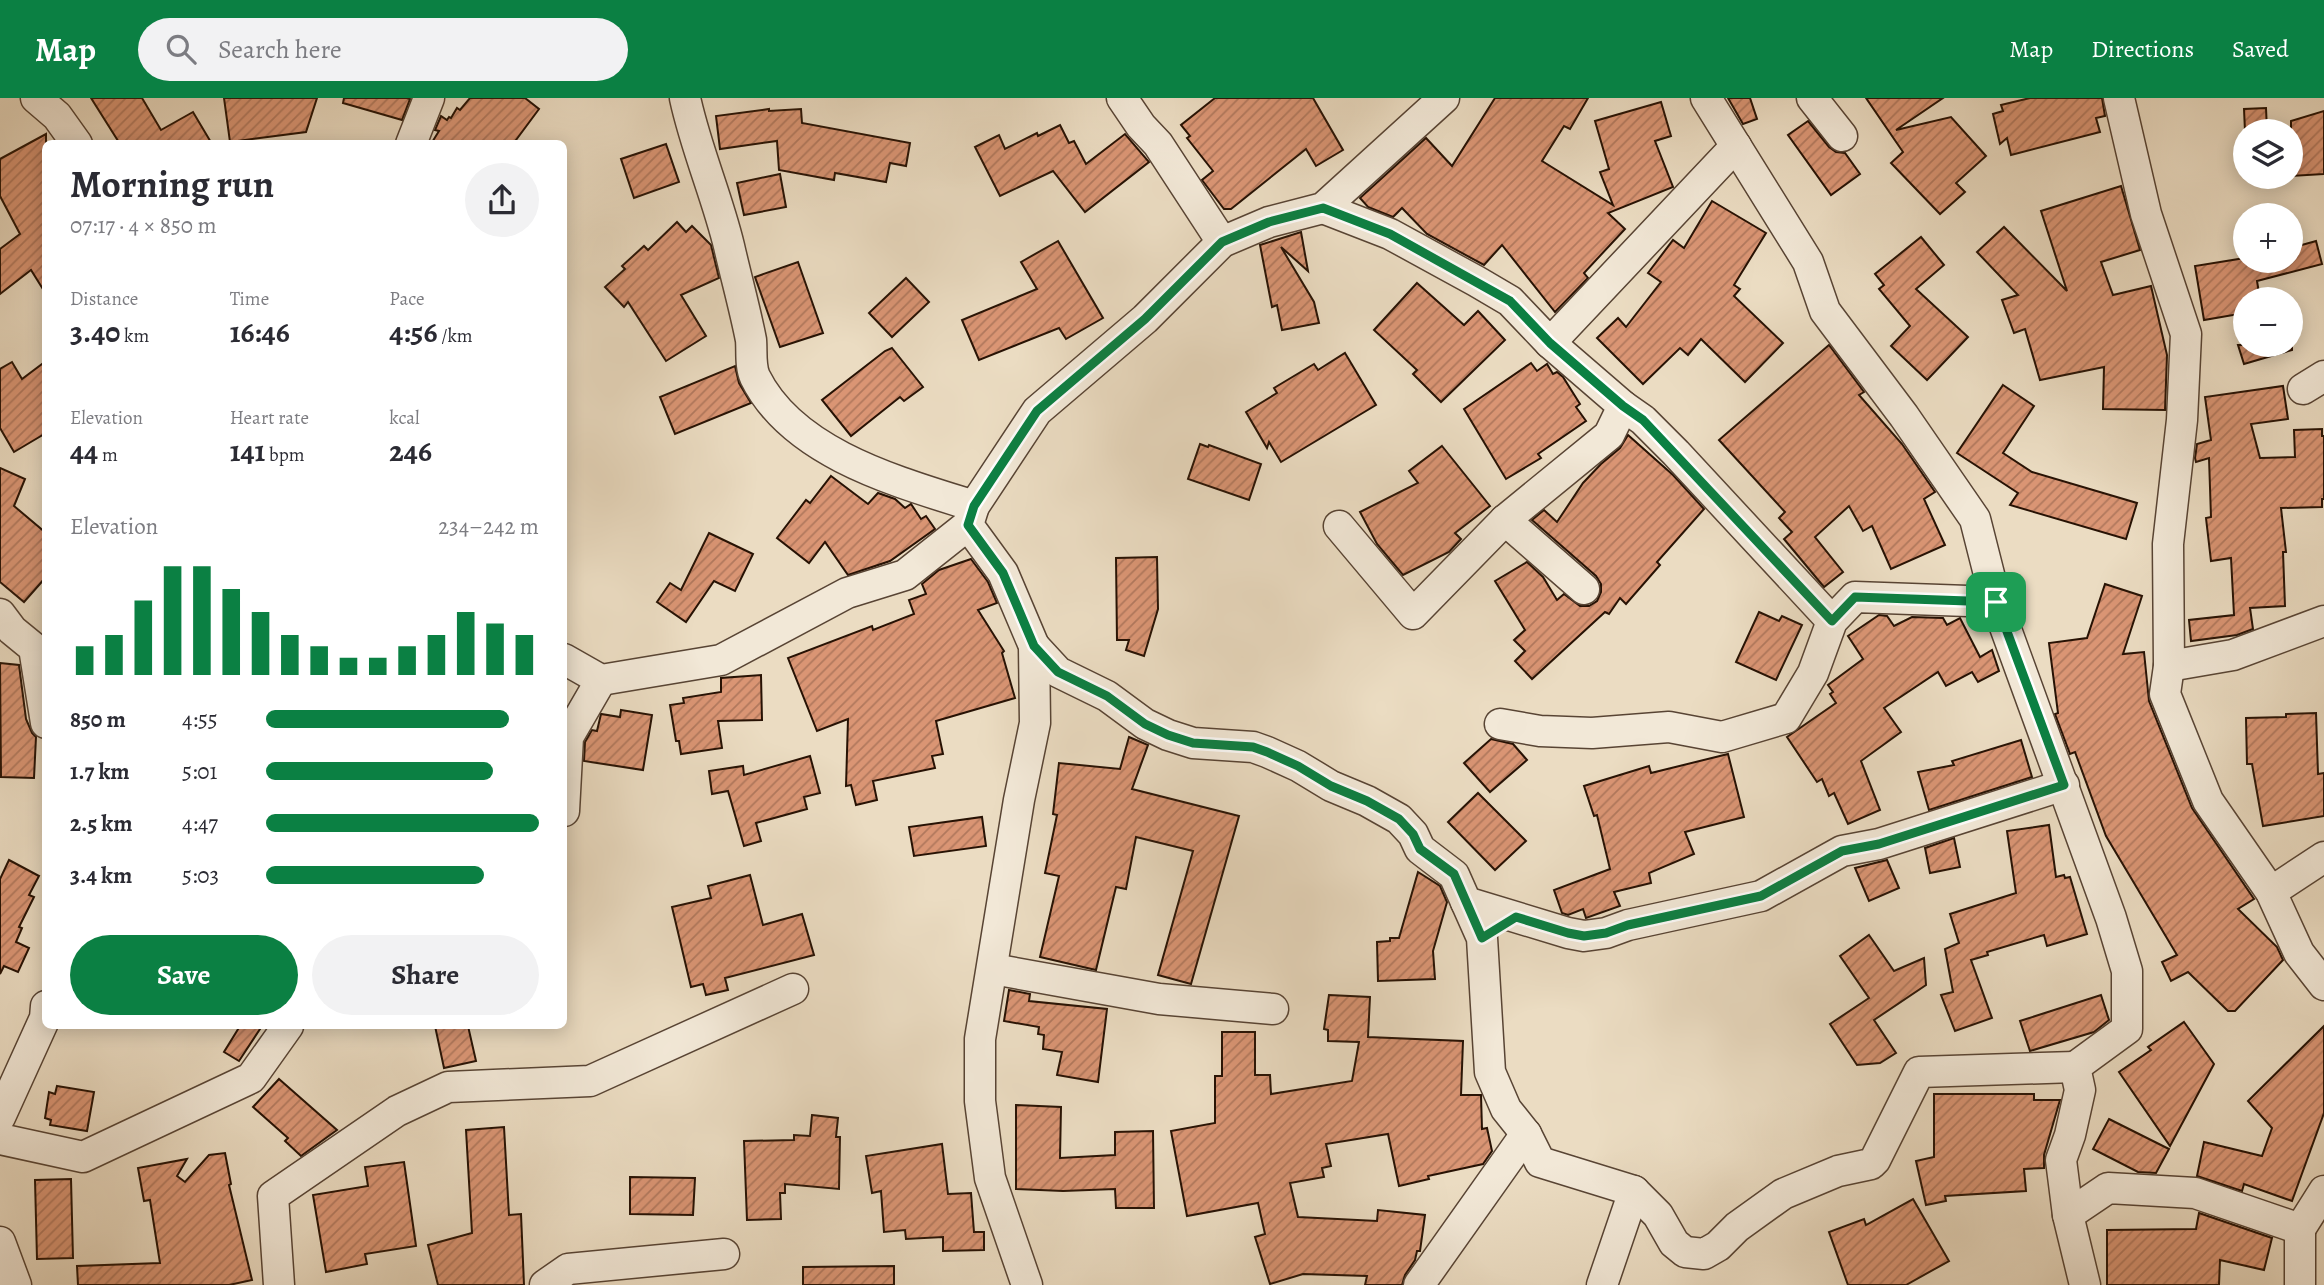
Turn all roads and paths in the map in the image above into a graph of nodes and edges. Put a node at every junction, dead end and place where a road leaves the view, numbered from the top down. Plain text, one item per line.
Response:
1 (36, 98) edge
2 (429, 98) edge
3 (685, 98) edge
4 (1122, 98) edge
5 (1444, 98) edge
6 (1706, 98) edge
7 (1812, 98) edge
8 (2119, 98) edge
9 (1842, 136) dead end
10 (74, 140) edge
11 (413, 140) edge
12 (1736, 146) junction
13 (1323, 208) junction
14 (1222, 242) junction
15 (1550, 343) junction
16 (1623, 406) junction
17 (971, 515) junction
18 (1505, 520) junction
19 (1339, 526) dead end
20 (1584, 589) dead end
21 (1996, 602) junction
22 (0, 614) edge
23 (1832, 621) junction
24 (2324, 621) edge
25 (1034, 646) junction
26 (567, 661) edge
27 (2169, 666) junction
28 (601, 680) junction
29 (42, 698) edge
30 (1500, 724) dead end
31 (567, 756) edge
32 (2064, 785) junction
33 (2324, 857) edge
34 (2271, 892) junction
35 (1466, 902) junction
36 (1516, 917) junction
37 (1482, 938) junction
38 (993, 969) junction
39 (2324, 985) edge
40 (793, 989) dead end
41 (1273, 1009) dead end
42 (42, 1025) edge
43 (286, 1029) edge
44 (2075, 1067) junction
45 (0, 1117) edge
46 (1526, 1134) junction
47 (0, 1139) edge
48 (1634, 1191) junction
49 (2324, 1191) edge
50 (2068, 1215) junction
51 (2300, 1229) junction
52 (0, 1242) edge
53 (723, 1254) dead end
54 (16, 1285) edge
55 (279, 1285) edge
56 (545, 1285) edge
57 (1027, 1285) edge
58 (1419, 1285) edge
59 (1602, 1285) edge
60 (2085, 1285) edge
61 (2300, 1285) edge

1 - 10 street
2 - 11 street
3 - 17 street
4 - 14 street
5 - 13 street
6 - 12 street
7 - 9 street
8 - 27 street
12 - 15 street
12 - 21 street
13 - 14 street
13 - 15 street
14 - 17 street
15 - 16 street
16 - 18 street
16 - 23 street
17 - 25 street
17 - 28 street
18 - 19 street
18 - 20 street
21 - 23 street
21 - 32 street
22 - 29 street
23 - 30 street
24 - 27 street
25 - 35 street
25 - 38 street
26 - 28 street
27 - 34 street
28 - 31 street
32 - 36 street
32 - 44 street
33 - 34 street
34 - 39 street
35 - 36 street
35 - 37 street
36 - 37 street
37 - 46 street
38 - 41 street
38 - 57 street
40 - 55 street
42 - 45 street
43 - 47 street
44 - 48 street
44 - 50 street
46 - 48 street
46 - 58 street
48 - 59 street
49 - 51 street
50 - 51 street
50 - 60 street
51 - 61 street
52 - 54 street
53 - 56 street

